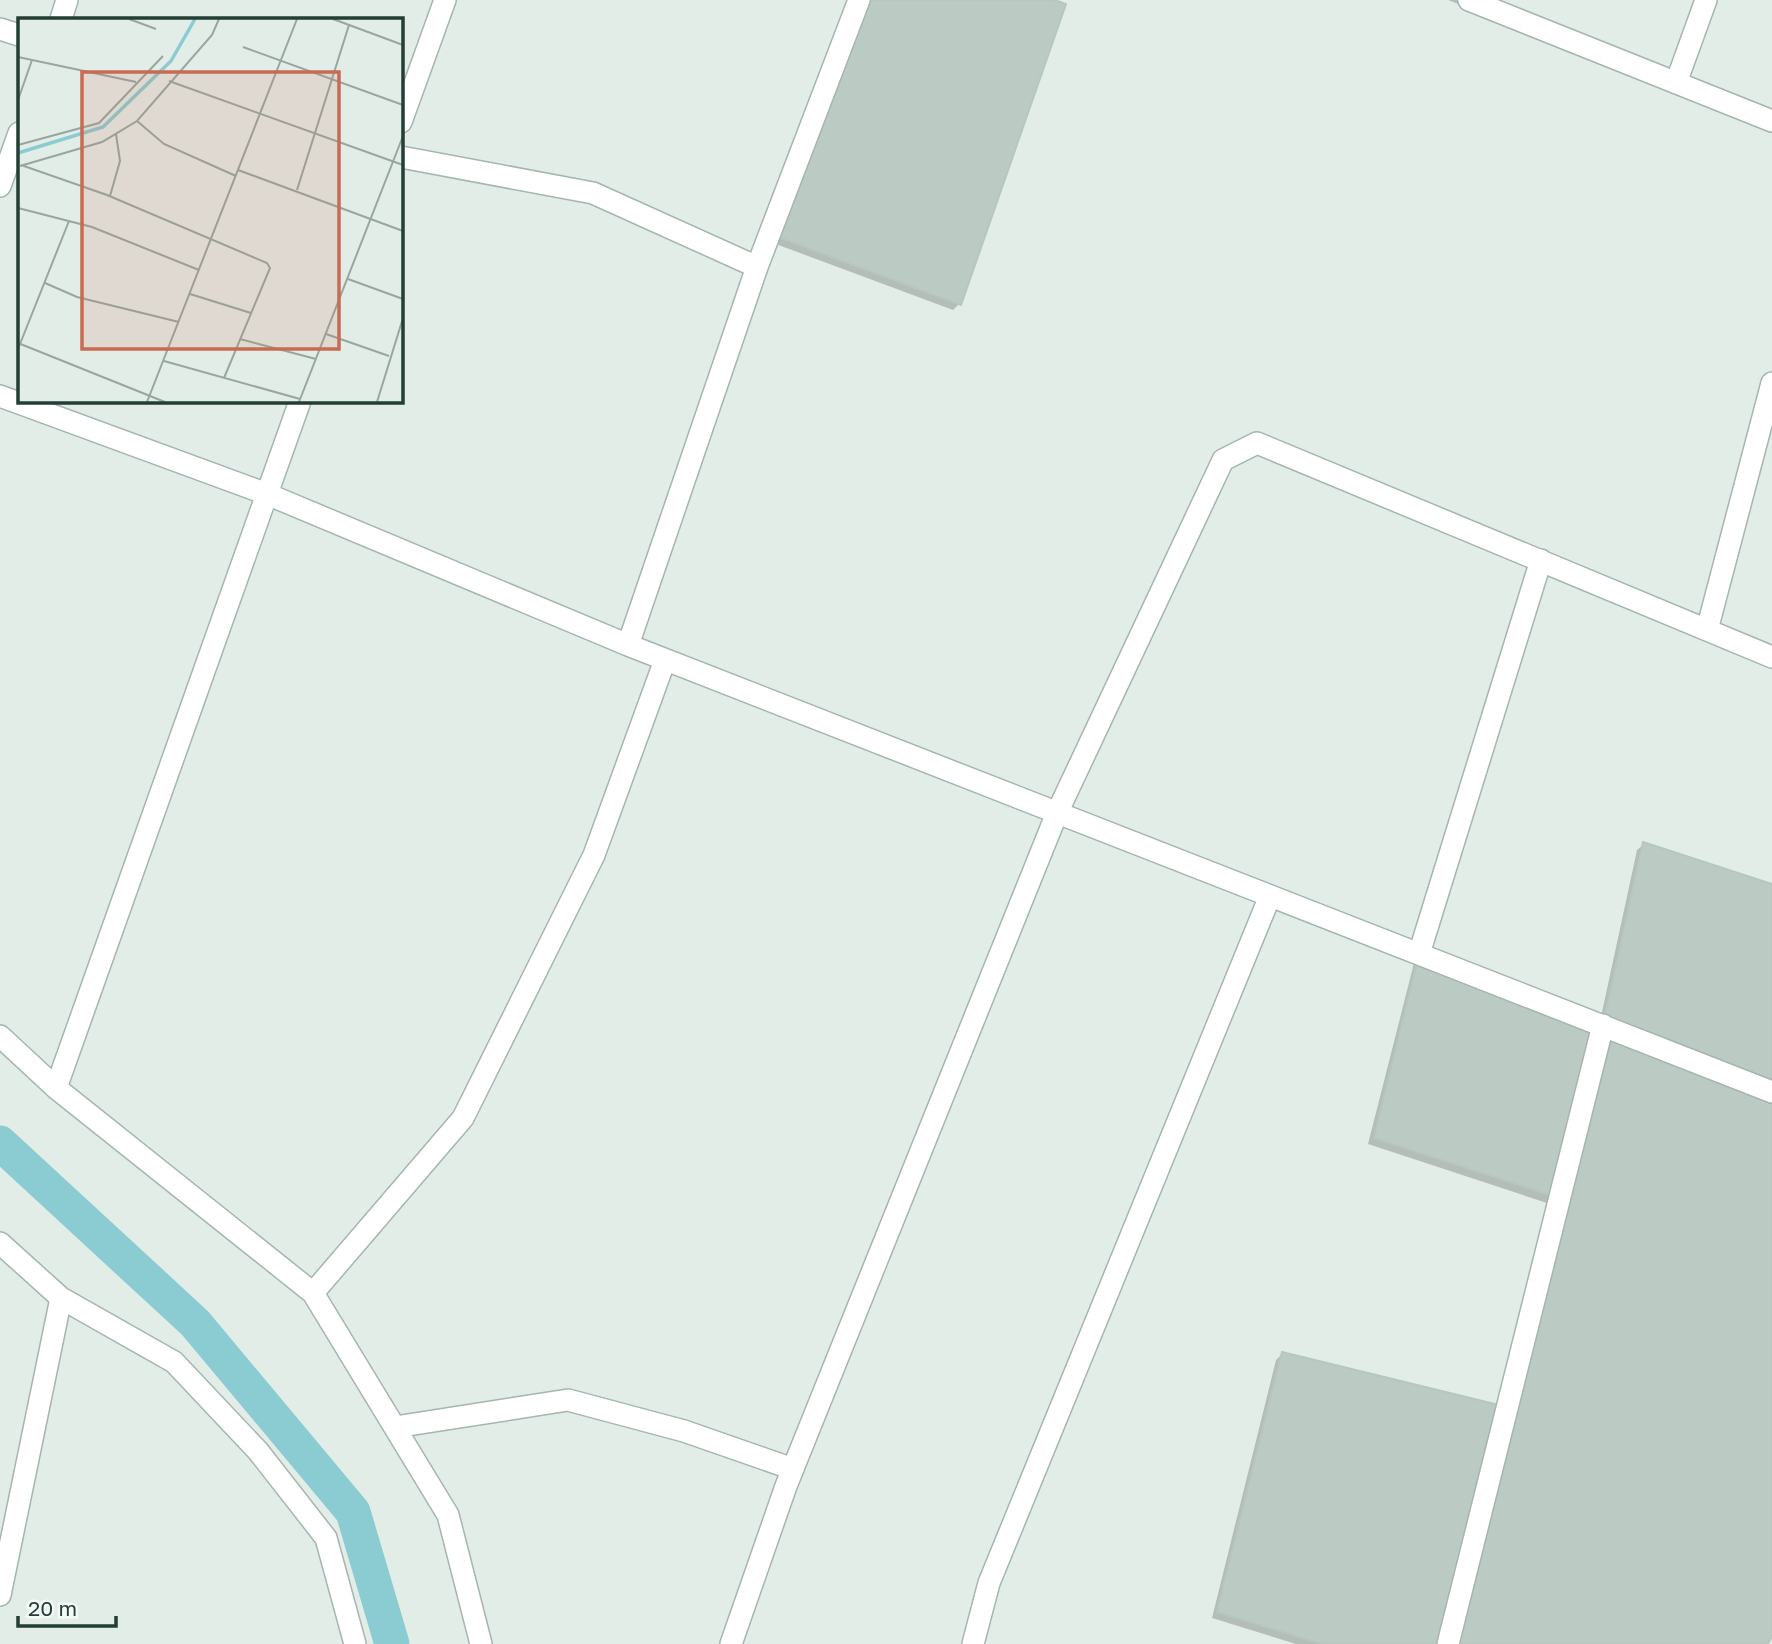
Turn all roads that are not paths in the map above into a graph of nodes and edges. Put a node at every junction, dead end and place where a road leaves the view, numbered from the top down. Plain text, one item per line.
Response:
1 (67, 0) edge
2 (444, 0) edge
3 (859, 0) edge
4 (1469, 0) edge
5 (1706, 0) edge
6 (61, 18) edge
7 (0, 29) edge
8 (18, 35) edge
9 (1676, 83) junction
10 (402, 119) edge
11 (1772, 121) edge
12 (18, 136) edge
13 (402, 157) edge
14 (0, 186) edge
15 (757, 267) junction
16 (1772, 383) edge
17 (0, 396) edge
18 (300, 402) edge
19 (267, 494) junction
20 (1541, 561) junction
21 (1707, 630) junction
22 (628, 646) junction
23 (1772, 657) edge
24 (665, 660) junction
25 (1057, 813) junction
26 (1270, 896) junction
27 (1419, 954) junction
28 (1603, 1026) junction
29 (0, 1036) edge
30 (56, 1088) junction
31 (1772, 1092) edge
32 (0, 1243) edge
33 (313, 1293) junction
34 (61, 1298) junction
35 (395, 1427) junction
36 (793, 1469) junction
37 (0, 1595) edge
38 (355, 1644) edge
39 (481, 1644) edge
40 (732, 1644) edge
41 (973, 1644) edge
42 (1448, 1644) edge

1 - 6 street
2 - 10 street
3 - 15 street
4 - 9 street
5 - 9 street
7 - 8 street
9 - 11 street
12 - 14 street
13 - 15 street
15 - 22 street
16 - 21 street
17 - 19 street
18 - 19 street
19 - 22 street
19 - 30 street
20 - 21 street
20 - 25 street
20 - 27 street
21 - 23 street
22 - 24 street
24 - 25 street
24 - 33 street
25 - 26 street
25 - 36 street
26 - 27 street
26 - 41 street
27 - 28 street
28 - 31 street
28 - 42 street
29 - 30 street
30 - 33 street
32 - 34 street
33 - 35 street
34 - 37 street
34 - 38 street
35 - 36 street
35 - 39 street
36 - 40 street

